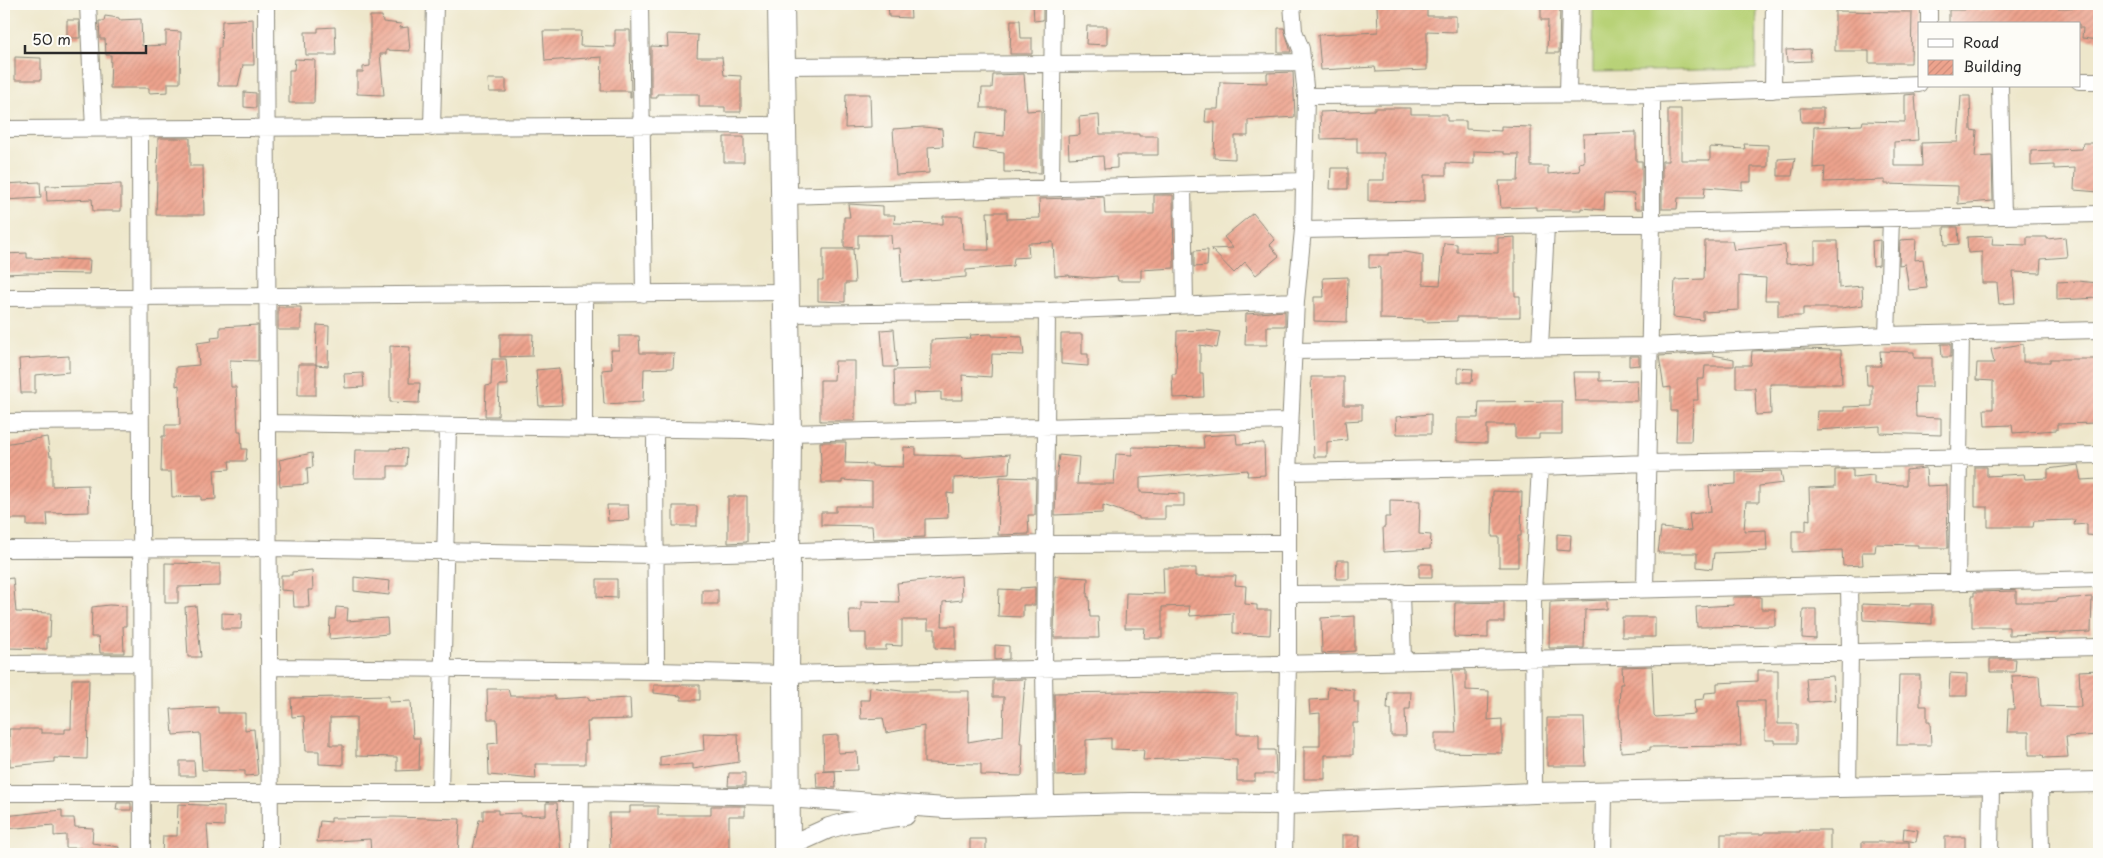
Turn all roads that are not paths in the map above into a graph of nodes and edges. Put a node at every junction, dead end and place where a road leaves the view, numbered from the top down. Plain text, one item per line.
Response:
1 (88, 4) edge
2 (266, 4) edge
3 (435, 4) edge
4 (640, 4) edge
5 (781, 4) edge
6 (1054, 4) edge
7 (1292, 4) edge
8 (1570, 4) edge
9 (1774, 4) edge
10 (1929, 4) edge
11 (1929, 22) edge
12 (1302, 62) junction
13 (1053, 63) junction
14 (782, 66) junction
15 (2099, 80) edge
16 (2080, 81) edge
17 (1918, 84) edge
18 (2000, 88) edge
19 (1774, 90) junction
20 (1568, 94) junction
21 (1652, 94) junction
22 (1306, 96) junction
23 (783, 125) junction
24 (643, 127) junction
25 (266, 128) junction
26 (432, 128) junction
27 (94, 129) junction
28 (140, 129) junction
29 (4, 130) edge
30 (1304, 181) junction
31 (1183, 186) junction
32 (1051, 188) junction
33 (785, 196) junction
34 (2099, 214) edge
35 (2003, 216) junction
36 (1891, 219) junction
37 (1652, 222) junction
38 (1546, 226) junction
39 (1303, 230) junction
40 (584, 294) junction
41 (644, 294) junction
42 (267, 297) junction
43 (4, 298) edge
44 (140, 298) junction
45 (1296, 301) junction
46 (787, 303) junction
47 (1185, 305) junction
48 (1047, 311) junction
49 (2099, 330) edge
50 (1962, 334) junction
51 (1887, 335) junction
52 (1650, 346) junction
53 (1540, 347) junction
54 (1294, 351) junction
55 (140, 421) junction
56 (1290, 421) junction
57 (4, 422) edge
58 (268, 423) junction
59 (448, 426) junction
60 (584, 428) junction
61 (1046, 428) junction
62 (655, 429) junction
63 (788, 433) junction
64 (2099, 455) edge
65 (1959, 458) junction
66 (1648, 463) junction
67 (1540, 467) junction
68 (1288, 472) junction
69 (1287, 543) junction
70 (1046, 544) junction
71 (141, 548) junction
72 (268, 548) junction
73 (4, 549) edge
74 (786, 551) junction
75 (445, 552) junction
76 (654, 554) junction
77 (2099, 579) edge
78 (1957, 582) junction
79 (1849, 584) junction
80 (1645, 589) junction
81 (1401, 592) junction
82 (1533, 592) junction
83 (1288, 594) junction
84 (2099, 647) edge
85 (1850, 651) junction
86 (1534, 660) junction
87 (1403, 661) junction
88 (141, 663) junction
89 (1288, 663) junction
90 (4, 664) edge
91 (269, 667) junction
92 (441, 669) junction
93 (1044, 670) junction
94 (656, 671) junction
95 (786, 674) junction
96 (2099, 782) edge
97 (2040, 783) junction
98 (1991, 785) junction
99 (1848, 787) junction
100 (4, 793) edge
101 (142, 793) junction
102 (269, 793) junction
103 (440, 793) junction
104 (581, 793) junction
105 (1534, 793) junction
106 (1604, 793) junction
107 (786, 796) junction
108 (1285, 804) junction
109 (1046, 806) junction
110 (946, 808) junction
111 (787, 851) edge
112 (142, 854) edge
113 (270, 854) edge
114 (580, 854) edge
115 (1284, 854) edge
116 (1603, 854) edge
117 (1990, 854) edge
118 (2041, 854) edge

1 - 27 street
2 - 25 street
3 - 26 street
4 - 24 street
5 - 14 highway
6 - 13 street
7 - 12 street
8 - 20 street
9 - 19 street
10 - 11 street
12 - 13 street
12 - 22 street
13 - 14 street
13 - 32 street
14 - 23 highway
15 - 16 street
17 - 19 street
18 - 35 street
19 - 21 street
20 - 21 street
20 - 22 street
21 - 37 street
22 - 30 street
23 - 24 street
23 - 33 highway
24 - 26 street
24 - 41 street
25 - 26 street
25 - 28 street
25 - 42 street
27 - 28 street
27 - 29 street
28 - 44 street
30 - 31 street
30 - 39 street
31 - 32 street
31 - 47 street
32 - 33 street
33 - 46 highway
34 - 35 street
35 - 36 street
36 - 37 street
36 - 51 street
37 - 38 street
37 - 52 street
38 - 39 street
38 - 53 street
39 - 45 street
40 - 41 street
40 - 42 street
40 - 60 street
41 - 46 street
42 - 44 street
42 - 58 street
43 - 44 street
44 - 55 street
45 - 47 street
45 - 54 street
46 - 48 street
46 - 63 highway
47 - 48 street
48 - 61 street
49 - 50 street
50 - 51 street
50 - 65 street
51 - 52 street
52 - 53 street
52 - 66 street
53 - 54 street
54 - 56 street
55 - 57 street
55 - 71 street
56 - 61 street
56 - 68 street
58 - 59 street
58 - 72 street
59 - 60 street
59 - 75 street
60 - 62 street
61 - 63 street
61 - 70 street
62 - 63 street
62 - 76 street
63 - 74 highway
64 - 65 street
65 - 66 street
65 - 78 street
66 - 67 street
66 - 80 street
67 - 68 street
67 - 82 street
68 - 69 street
69 - 70 street
69 - 83 street
70 - 74 street
70 - 93 street
71 - 72 street
71 - 73 street
71 - 88 street
72 - 75 street
72 - 91 street
74 - 76 street
74 - 95 highway
75 - 76 street
75 - 92 street
76 - 94 street
77 - 78 street
78 - 79 street
79 - 80 street
79 - 85 street
80 - 82 street
81 - 82 street
81 - 83 street
81 - 87 street
82 - 86 street
83 - 89 street
84 - 85 street
85 - 86 street
85 - 99 street
86 - 87 street
86 - 105 street
87 - 89 street
88 - 90 street
88 - 101 street
89 - 93 street
89 - 108 street
91 - 92 street
91 - 102 street
92 - 94 street
92 - 103 street
93 - 95 street
93 - 109 street
94 - 95 street
95 - 107 highway
96 - 97 street
97 - 98 street
97 - 118 street
98 - 99 street
98 - 117 street
99 - 106 street
100 - 101 street
101 - 102 street
101 - 112 street
102 - 103 street
102 - 113 street
103 - 104 street
104 - 107 street
104 - 114 street
105 - 106 street
105 - 108 street
106 - 116 street
107 - 110 street
107 - 111 highway
108 - 109 street
108 - 115 street
109 - 110 street
110 - 111 street

